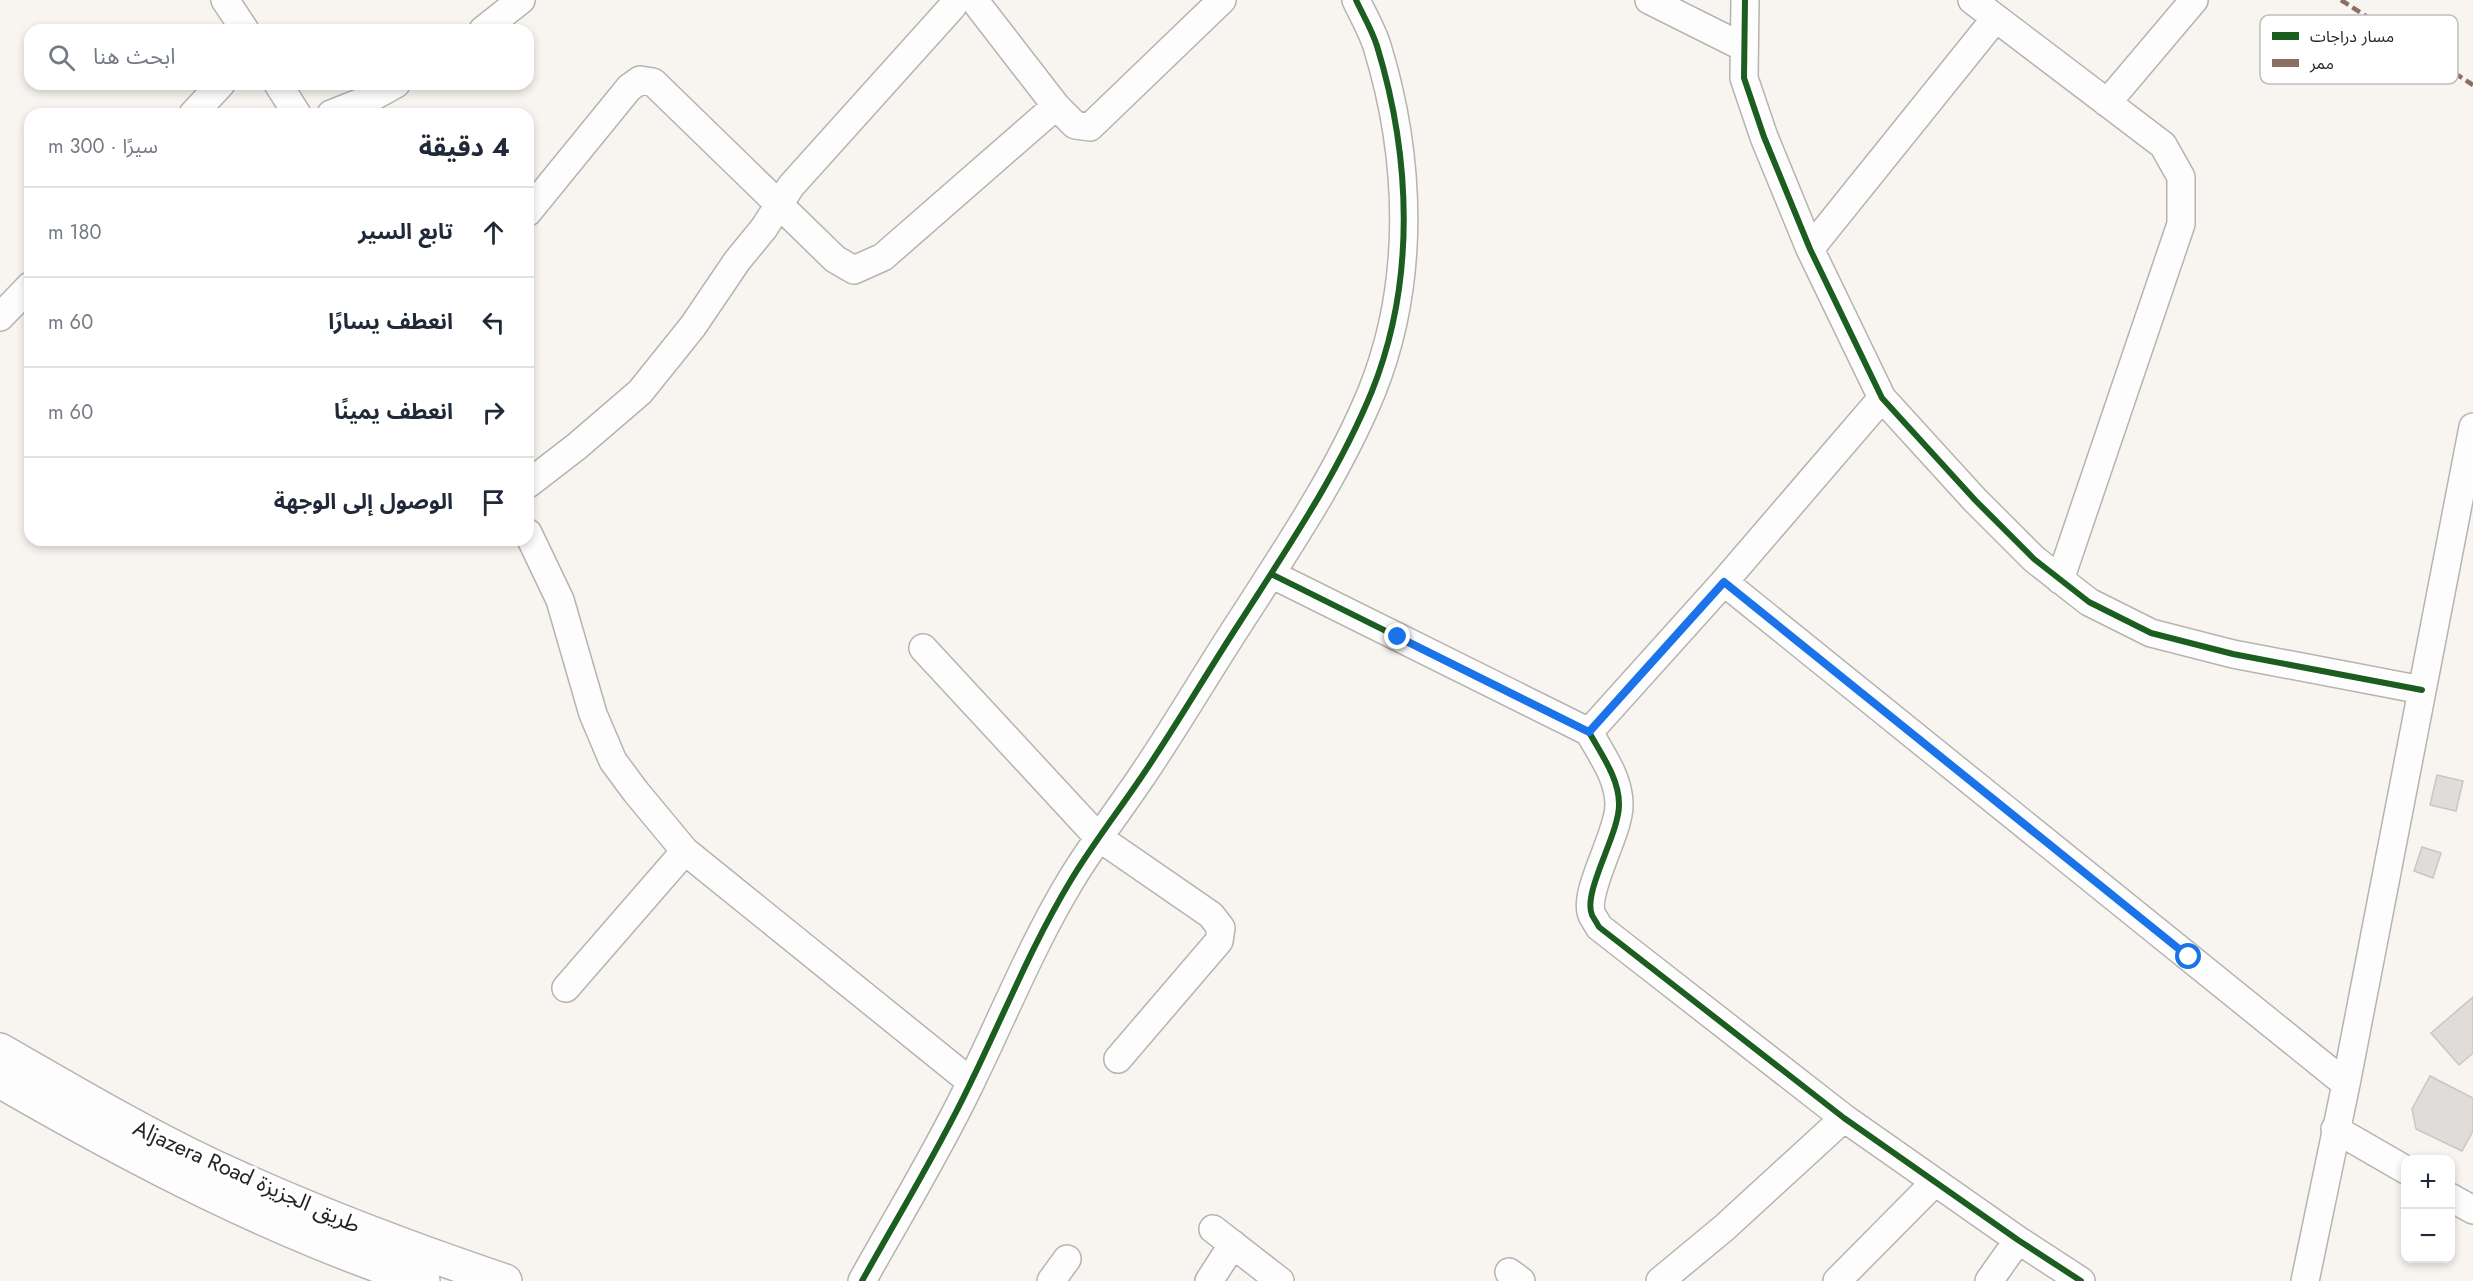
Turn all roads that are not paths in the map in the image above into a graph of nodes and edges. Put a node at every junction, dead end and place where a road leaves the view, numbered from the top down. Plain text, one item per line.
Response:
1 (225, 0) edge
2 (521, 0) edge
3 (956, 0) edge
4 (974, 0) edge
5 (1222, 0) edge
6 (1356, 0) edge
7 (1649, 0) edge
8 (1745, 0) edge
9 (1972, 0) edge
10 (2194, 0) edge
11 (1995, 20) junction
12 (241, 24) edge
13 (491, 24) edge
14 (1743, 47) junction
15 (215, 90) edge
16 (282, 90) edge
17 (385, 90) edge
18 (2107, 103) junction
19 (1056, 106) junction
20 (199, 108) edge
21 (293, 108) edge
22 (346, 108) edge
23 (779, 204) junction
24 (534, 205) edge
25 (1810, 249) junction
26 (24, 292) edge
27 (0, 317) edge
28 (1882, 398) junction
29 (2473, 428) edge
30 (534, 479) edge
31 (534, 546) edge
32 (1271, 574) junction
33 (2060, 580) junction
34 (1724, 582) junction
35 (923, 648) dead end
36 (2421, 690) junction
37 (1589, 732) junction
38 (1098, 837) junction
39 (685, 851) junction
40 (567, 988) dead end
41 (0, 1050) edge
42 (1118, 1059) dead end
43 (0, 1081) edge
44 (971, 1082) junction
45 (2346, 1084) junction
46 (1844, 1118) junction
47 (2335, 1129) junction
48 (2401, 1167) edge
49 (1935, 1182) junction
50 (2455, 1199) edge
51 (2473, 1210) edge
52 (2018, 1240) junction
53 (1067, 1259) dead end
54 (423, 1281) edge
55 (505, 1281) edge
56 (862, 1281) edge
57 (1051, 1281) edge
58 (1209, 1281) edge
59 (1280, 1281) edge
60 (1660, 1281) edge
61 (1837, 1281) edge
62 (1989, 1281) edge
63 (2081, 1281) edge
64 (2305, 1281) edge

1 - 12 street
2 - 13 street
3 - 23 street
4 - 19 street
5 - 19 street
6 - 32 street
7 - 14 street
8 - 14 street
9 - 11 street
10 - 18 street
11 - 18 street
11 - 25 street
14 - 25 street
15 - 20 street
16 - 21 street
17 - 22 street
18 - 33 street
19 - 23 street
23 - 24 street
23 - 30 street
25 - 28 street
26 - 27 street
28 - 33 street
28 - 34 street
29 - 36 street
31 - 39 street
32 - 37 street
32 - 38 street
33 - 36 street
34 - 37 street
34 - 45 street
35 - 38 street
36 - 45 street
37 - 46 street
38 - 42 street
38 - 44 street
39 - 40 street
39 - 44 street
41 - 55 main road, Aljazera Road طريق الجزيزة
43 - 54 main road, Aljazera Road طريق الجزيزة
44 - 56 street
45 - 47 street
46 - 49 street
46 - 60 street
47 - 48 street
47 - 64 street
49 - 52 street
49 - 61 street
50 - 51 street
52 - 62 street
52 - 63 street
53 - 57 street
58 - 59 street

